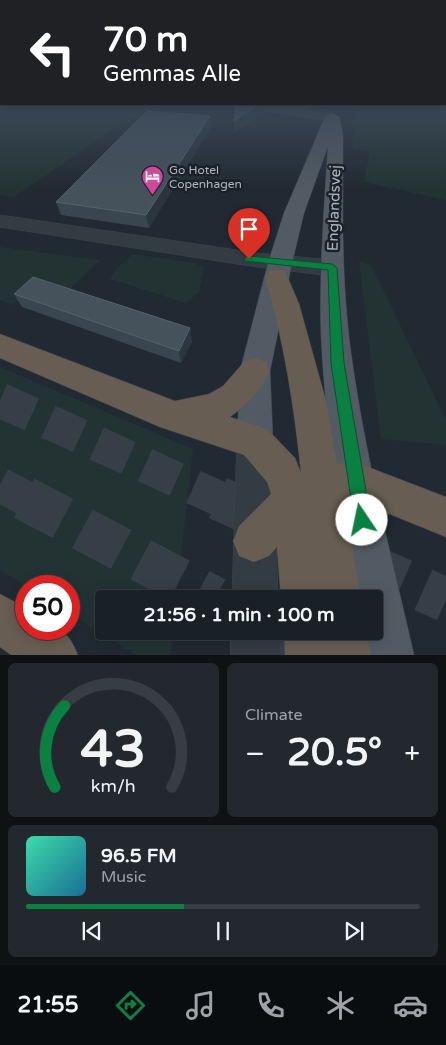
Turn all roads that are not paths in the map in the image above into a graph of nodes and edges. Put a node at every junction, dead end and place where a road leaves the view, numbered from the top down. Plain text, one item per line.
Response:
1 (327, 128) edge
2 (336, 128) edge
3 (0, 221) edge
4 (332, 268) junction
5 (278, 270) junction
6 (0, 345) edge
7 (255, 371) junction
8 (172, 416) junction
9 (255, 441) junction
10 (323, 489) junction
11 (446, 517) edge
12 (254, 541) junction
13 (255, 590) edge
14 (306, 590) edge
15 (337, 590) edge
16 (0, 618) edge
17 (255, 640) edge
18 (309, 640) edge
19 (344, 640) edge
20 (53, 655) edge
21 (256, 655) edge
22 (310, 655) edge
23 (346, 655) edge
24 (389, 655) edge

1 - 5 main road, Englandsvej
2 - 4 main road, Englandsvej
3 - 5 street
4 - 5 street
4 - 10 main road, Englandsvej
5 - 7 main road, Englandsvej
5 - 10 highway
6 - 8 highway
7 - 8 highway
7 - 9 main road, Englandsvej
8 - 9 highway
9 - 10 highway
9 - 12 street, Englandsvej
10 - 11 highway
10 - 12 highway
10 - 14 highway
10 - 15 highway
10 - 24 main road, Englandsvej
12 - 13 street, Englandsvej
16 - 20 highway
17 - 21 street
18 - 22 highway
19 - 23 highway

